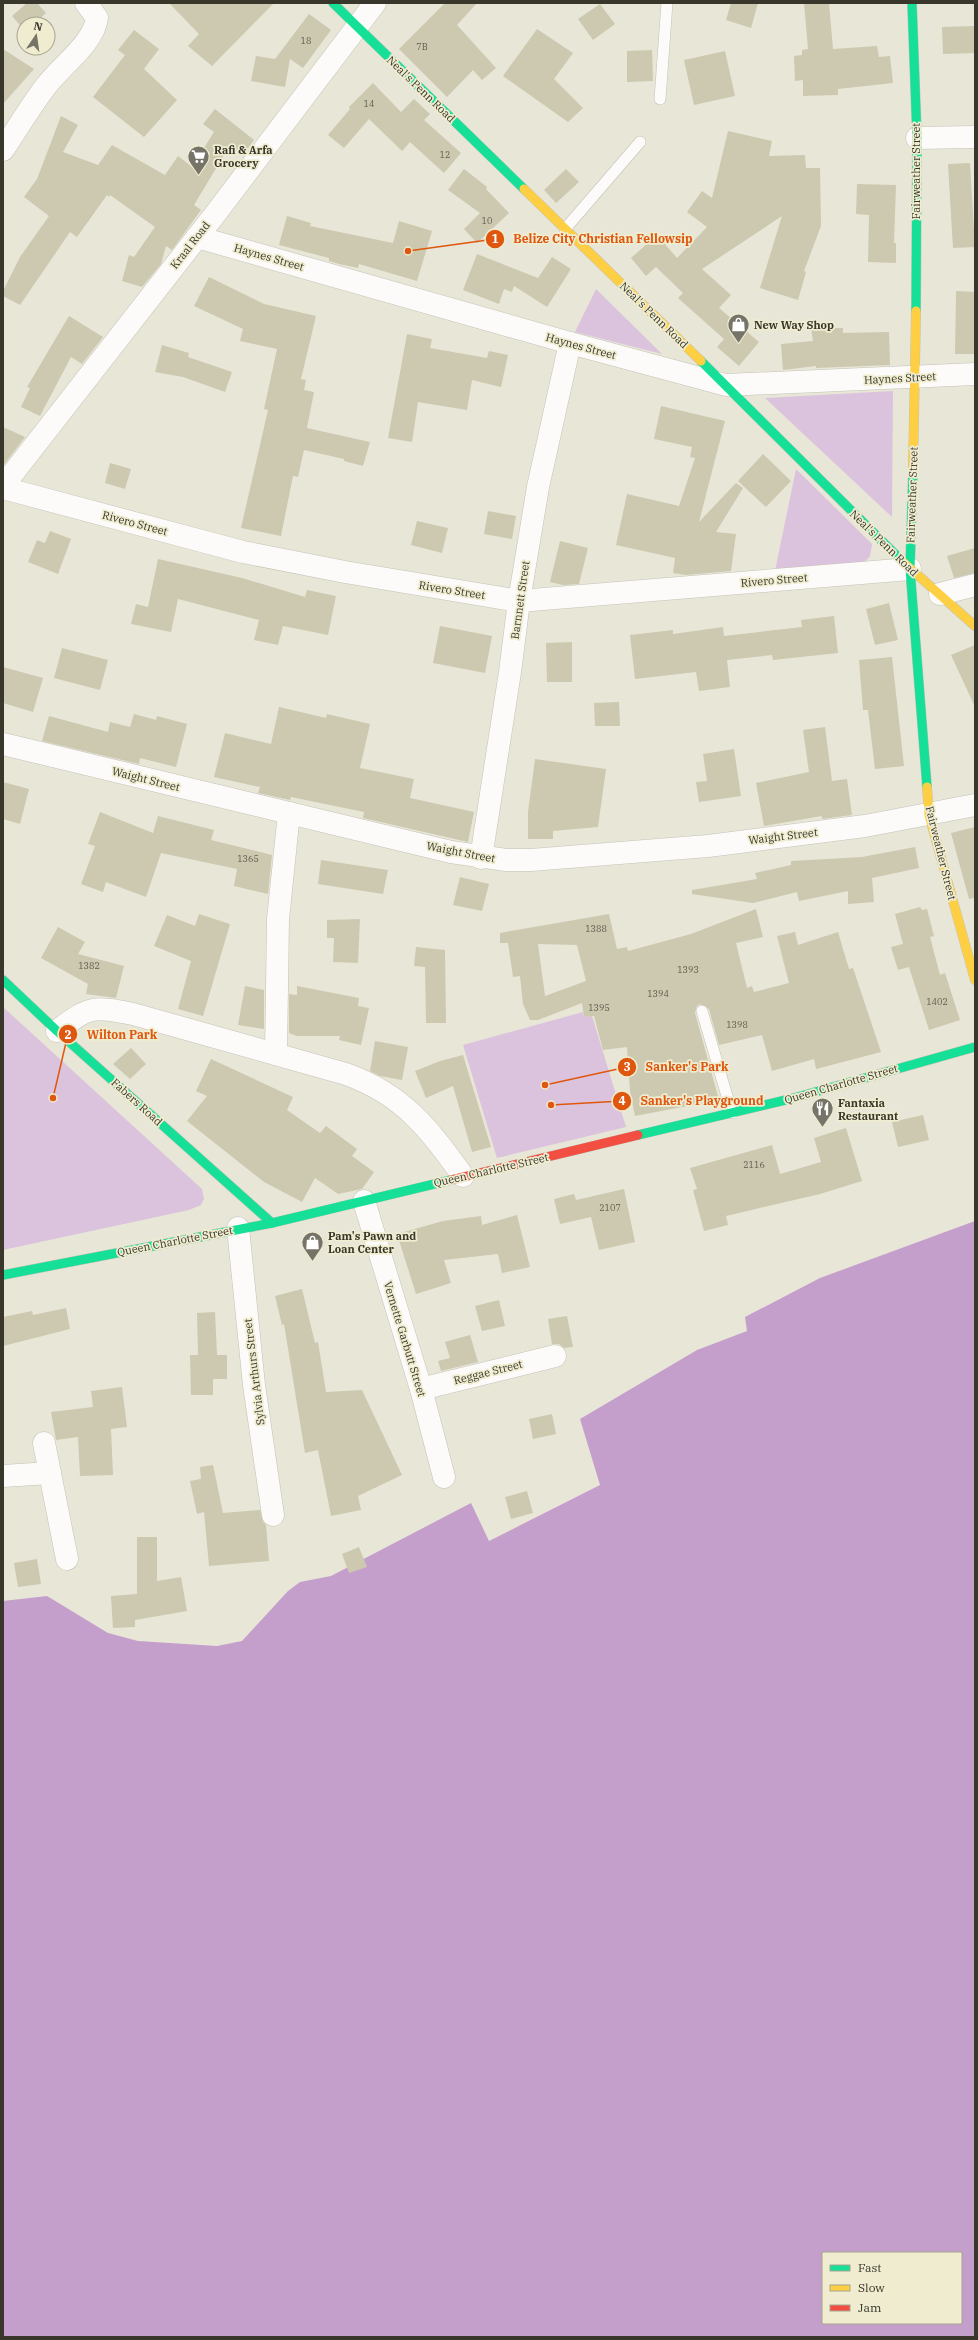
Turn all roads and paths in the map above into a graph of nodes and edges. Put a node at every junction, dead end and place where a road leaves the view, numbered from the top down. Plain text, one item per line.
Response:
1 (333, 3) edge
2 (375, 3) edge
3 (667, 3) edge
4 (912, 3) edge
5 (92, 11) edge
6 (357, 27) junction
7 (660, 99) dead end
8 (975, 137) edge
9 (917, 138) junction
10 (640, 142) dead end
11 (3, 150) edge
12 (565, 229) junction
13 (197, 237) junction
14 (570, 343) junction
15 (975, 374) edge
16 (916, 377) junction
17 (726, 385) junction
18 (3, 487) edge
19 (910, 569) junction
20 (975, 585) edge
21 (940, 594) junction
22 (518, 601) junction
23 (975, 626) edge
24 (3, 744) edge
25 (975, 806) edge
26 (289, 813) junction
27 (929, 815) junction
28 (481, 858) junction
29 (3, 980) edge
30 (975, 980) edge
31 (702, 1011) dead end
32 (57, 1031) junction
33 (975, 1047) edge
34 (276, 1054) junction
35 (732, 1113) junction
36 (463, 1176) junction
37 (364, 1201) junction
38 (272, 1222) junction
39 (238, 1228) junction
40 (3, 1275) edge
41 (555, 1356) dead end
42 (421, 1389) junction
43 (44, 1443) dead end
44 (50, 1473) junction
45 (3, 1476) edge
46 (444, 1477) dead end
47 (273, 1515) dead end
48 (67, 1558) dead end

1 - 6 street, Neal's Penn Road
2 - 6 street, Kraal Road
3 - 7 lane
4 - 9 street, Fairweather Street
5 - 11 street
6 - 12 street, Neal's Penn Road
6 - 13 street, Kraal Road
8 - 9 street
9 - 16 street, Fairweather Street
10 - 12 lane
12 - 17 street, Neal's Penn Road
13 - 14 street, Haynes Street
13 - 18 street, Kraal Road
14 - 17 street, Haynes Street
14 - 22 street, Barnnett Street
15 - 16 street, Haynes Street
16 - 17 street, Haynes Street
16 - 19 street, Fairweather Street
17 - 19 street, Neal's Penn Road
18 - 22 street, Rivero Street
19 - 21 street, Neal's Penn Road
19 - 22 street, Rivero Street
19 - 27 street, Fairweather Street
20 - 21 street
21 - 23 street, Neal's Penn Road
22 - 28 street, Barnnett Street
24 - 26 street, Waight Street
25 - 27 street, Waight Street
26 - 28 street, Waight Street
26 - 34 street
27 - 28 street, Waight Street
27 - 30 street, Fairweather Street
29 - 32 street, Fabers Road
31 - 35 lane
32 - 34 street
32 - 38 street, Fabers Road
33 - 35 street, Queen Charlotte Street
34 - 36 street
35 - 36 street, Queen Charlotte Street
36 - 37 street, Queen Charlotte Street
37 - 38 street, Queen Charlotte Street
37 - 42 street, Vernette Garbutt Street
38 - 39 street, Queen Charlotte Street
39 - 40 street, Queen Charlotte Street
39 - 47 street, Sylvia Arthurs Street
41 - 42 street, Reggae Street
42 - 46 street, Vernette Garbutt Street
43 - 44 street
44 - 45 street
44 - 48 street

